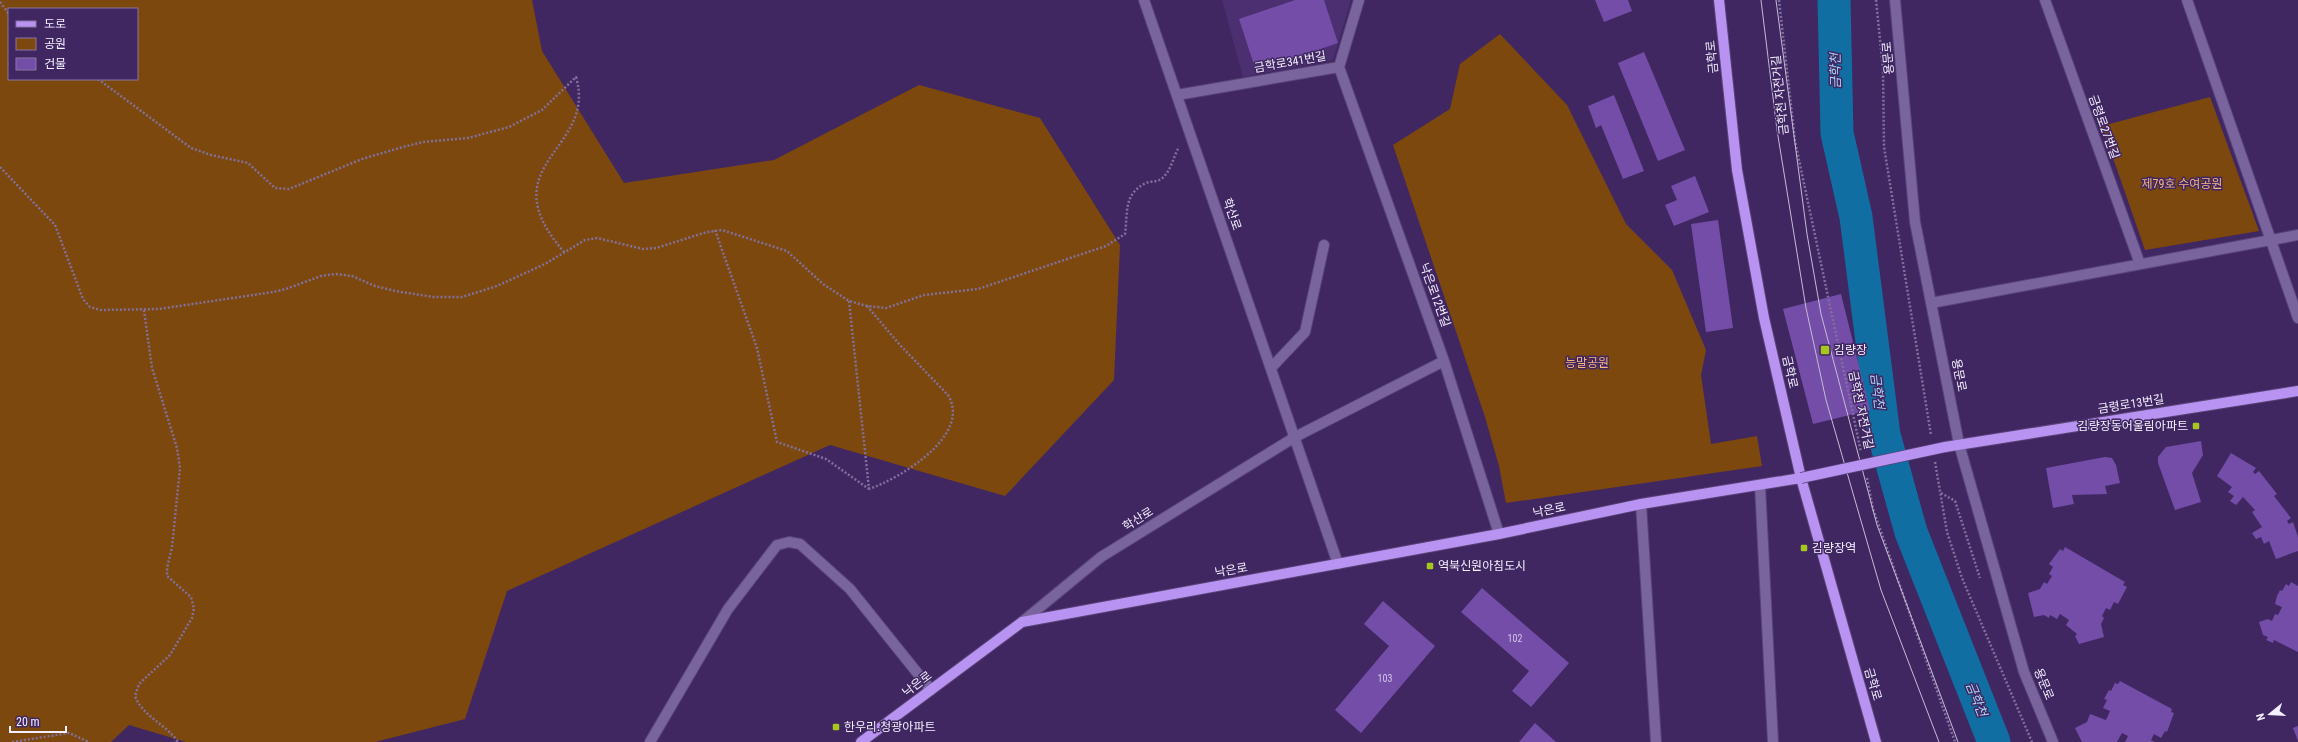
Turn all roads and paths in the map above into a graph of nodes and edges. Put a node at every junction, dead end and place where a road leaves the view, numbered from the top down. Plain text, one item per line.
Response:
1 (1144, 0) edge
2 (1359, 0) edge
3 (1720, 0) edge
4 (1779, 0) edge
5 (1896, 0) edge
6 (2045, 0) edge
7 (2187, 0) edge
8 (0, 2) edge
9 (8, 13) edge
10 (1339, 67) junction
11 (99, 80) edge
12 (1177, 95) junction
13 (1189, 130) junction
14 (0, 167) edge
15 (715, 230) junction
16 (2298, 235) edge
17 (2272, 239) junction
18 (1324, 245) dead end
19 (565, 253) junction
20 (2140, 264) junction
21 (849, 301) junction
22 (1931, 304) junction
23 (867, 306) junction
24 (144, 310) junction
25 (2298, 318) edge
26 (1444, 361) junction
27 (1271, 368) junction
28 (2298, 391) edge
29 (1295, 437) junction
30 (1959, 444) junction
31 (1862, 456) dead end
32 (1865, 471) dead end
33 (1801, 478) junction
34 (1760, 486) junction
35 (870, 489) junction
36 (1941, 493) dead end
37 (1641, 504) junction
38 (1499, 534) junction
39 (1338, 564) junction
40 (1983, 585) dead end
41 (1022, 622) junction
42 (931, 690) junction
43 (12, 742) edge
44 (89, 742) edge
45 (178, 742) edge
46 (650, 742) edge
47 (861, 742) edge
48 (1656, 742) edge
49 (1773, 742) edge
50 (1876, 742) edge
51 (1955, 742) edge
52 (2053, 742) edge

1 - 12 street, 학산로
2 - 10 street, 금학로341번길
3 - 33 main road, 금학로
4 - 31 path, 금학천 자전거길
5 - 22 street, 용문로
6 - 20 street, 금령로27번길
7 - 17 street
8 - 9 path
10 - 12 street, 금학로341번길
10 - 26 street, 낙은로12번길
11 - 19 path
12 - 13 street, 학산로
13 - 23 path
13 - 27 street, 학산로
14 - 24 path
15 - 19 path
15 - 21 path
15 - 35 path
16 - 17 street
17 - 20 street
17 - 25 street
18 - 27 street
19 - 24 path
20 - 22 street
21 - 23 path
21 - 35 path
22 - 30 street, 용문로
23 - 35 path
24 - 45 path
26 - 29 street
26 - 38 street, 낙은로12번길
27 - 29 street, 학산로
28 - 30 main road, 금령로13번길
29 - 39 street, 학산로
29 - 41 street, 학산로
30 - 33 main road, 금령로13번길, bridge
30 - 52 street, 용문로
32 - 51 path
33 - 34 main road, 낙은로
33 - 50 main road, 금학로
34 - 37 main road, 낙은로
34 - 49 street
36 - 40 path
37 - 38 main road, 낙은로
37 - 48 street
38 - 39 main road, 낙은로
39 - 41 main road, 낙은로
41 - 42 main road, 낙은로
42 - 46 street
42 - 47 main road, 낙은로
43 - 44 path

